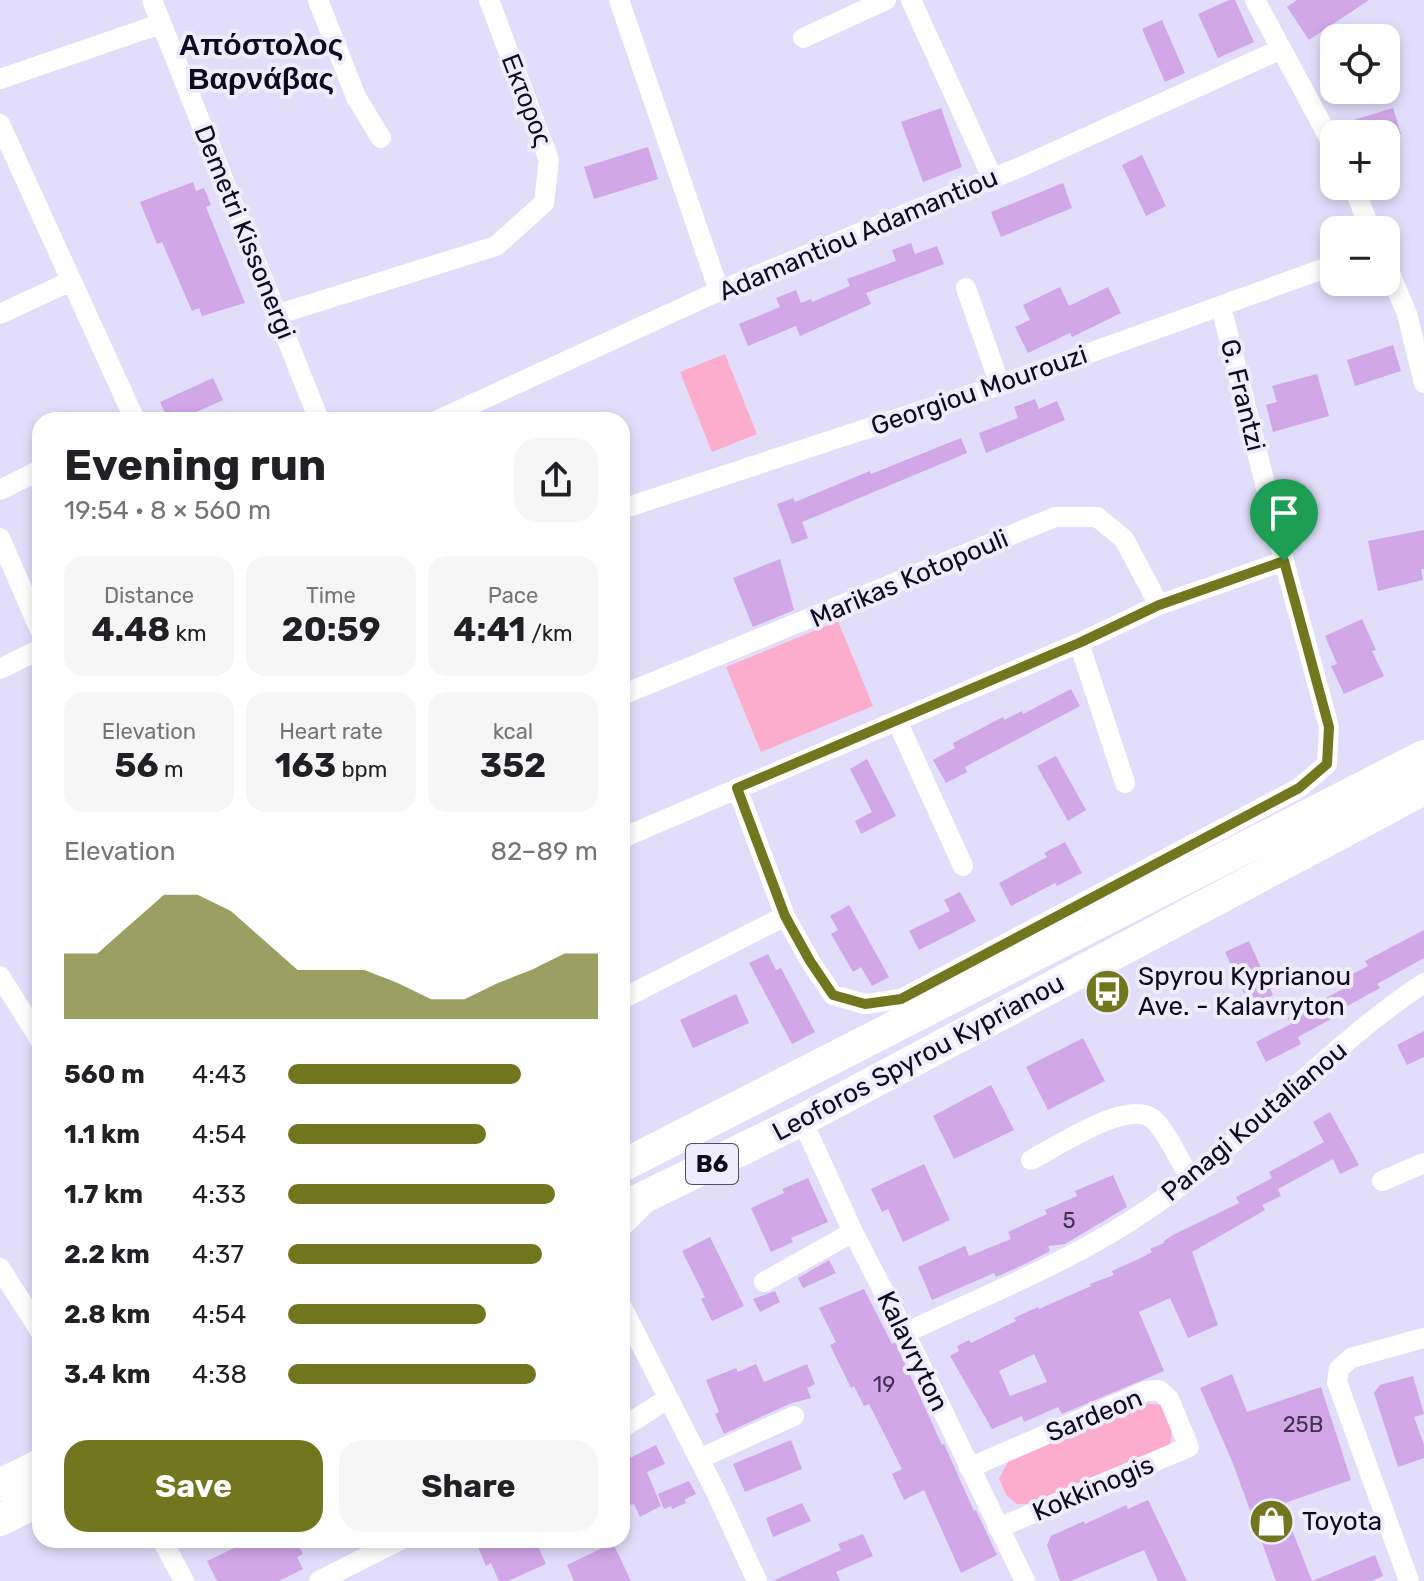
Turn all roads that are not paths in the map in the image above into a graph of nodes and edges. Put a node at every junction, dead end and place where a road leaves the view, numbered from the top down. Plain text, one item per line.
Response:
1 (152, 0) edge
2 (318, 0) edge
3 (489, 0) edge
4 (619, 0) edge
5 (886, 0) edge
6 (911, 0) edge
7 (1255, 0) edge
8 (160, 24) junction
9 (803, 38) dead end
10 (1279, 50) junction
11 (0, 79) edge
12 (1320, 122) edge
13 (0, 124) edge
14 (381, 138) dead end
15 (992, 177) junction
16 (1320, 270) edge
17 (71, 281) junction
18 (966, 288) dead end
19 (719, 291) junction
20 (1399, 296) edge
21 (1221, 306) junction
22 (0, 314) edge
23 (279, 314) junction
24 (1424, 383) edge
25 (1000, 385) junction
26 (131, 412) edge
27 (316, 412) edge
28 (455, 412) edge
29 (32, 474) edge
30 (0, 490) edge
31 (630, 506) edge
32 (0, 538) edge
33 (1284, 561) junction
34 (1159, 605) junction
35 (32, 612) edge
36 (1079, 643) junction
37 (32, 653) edge
38 (0, 669) edge
39 (630, 692) edge
40 (897, 721) junction
41 (1424, 756) edge
42 (1125, 783) dead end
43 (737, 788) junction
44 (1424, 789) edge
45 (630, 835) edge
46 (963, 866) dead end
47 (785, 916) junction
48 (0, 976) edge
49 (1424, 983) edge
50 (630, 995) edge
51 (8, 1006) edge
52 (32, 1032) edge
53 (802, 1120) junction
54 (1031, 1160) dead end
55 (630, 1162) edge
56 (1424, 1163) edge
57 (1190, 1178) junction
58 (1382, 1181) dead end
59 (662, 1188) junction
60 (630, 1204) edge
61 (630, 1219) edge
62 (853, 1232) junction
63 (2, 1277) edge
64 (764, 1282) dead end
65 (32, 1320) edge
66 (630, 1323) edge
67 (905, 1333) junction
68 (1424, 1338) edge
69 (667, 1399) junction
70 (794, 1416) dead end
71 (630, 1423) edge
72 (1189, 1447) joint
73 (699, 1459) junction
74 (969, 1468) junction
75 (32, 1469) edge
76 (0, 1485) edge
77 (32, 1504) edge
78 (0, 1520) edge
79 (998, 1528) junction
80 (166, 1548) edge
81 (385, 1548) edge
82 (329, 1579) edge
83 (184, 1581) edge
84 (757, 1581) edge
85 (1025, 1581) edge
86 (1409, 1581) edge

1 - 8 street, Demetri Kissonergi
2 - 14 street
3 - 23 street, Εκτορος
4 - 19 street
5 - 9 street
6 - 15 street
7 - 10 street
8 - 11 street
8 - 23 street, Demetri Kissonergi
10 - 12 street
10 - 15 street, Adamantiou Adamantiou
13 - 17 street
15 - 19 street, Adamantiou Adamantiou
16 - 21 street, Georgiou Mourouzi
17 - 22 street
17 - 26 street
18 - 25 street
19 - 28 street, Adamantiou Adamantiou
20 - 24 street
21 - 25 street, Georgiou Mourouzi
21 - 33 street, G. Frantzi
23 - 27 street, Demetri Kissonergi
25 - 31 street, Georgiou Mourouzi
29 - 30 street
32 - 35 street
33 - 34 street
33 - 47 street, G. Frantzi
34 - 36 street
34 - 39 street, Marikas Kotopouli
36 - 40 street
36 - 42 street
37 - 38 street
40 - 43 street
40 - 46 street
41 - 55 main road, Leoforos Spyrou Kyprianou / B6
43 - 45 street
43 - 47 street
44 - 53 main road, Leoforos Spyrou Kyprianou / B6
47 - 50 street
48 - 51 street
49 - 57 street, Panagi Koutalianou
51 - 52 street
53 - 59 main road, Leoforos Spyrou Kyprianou / B6
53 - 62 street, Kalavryton
54 - 57 street
56 - 58 street
57 - 67 street, Panagi Koutalianou
59 - 60 main road, Leoforos Spyrou Kyprianou / B6
59 - 61 street
62 - 64 street
62 - 67 street, Kalavryton
63 - 65 street
66 - 69 street
67 - 74 street, Kalavryton
68 - 86 street
69 - 71 street
69 - 73 street
70 - 73 street
72 - 74 street, Sardeon
72 - 79 street, Kokkinogis
73 - 84 street
74 - 79 street, Kalavryton
75 - 76 main road
77 - 78 main road
79 - 85 street, Kalavryton
80 - 83 street
81 - 82 street

